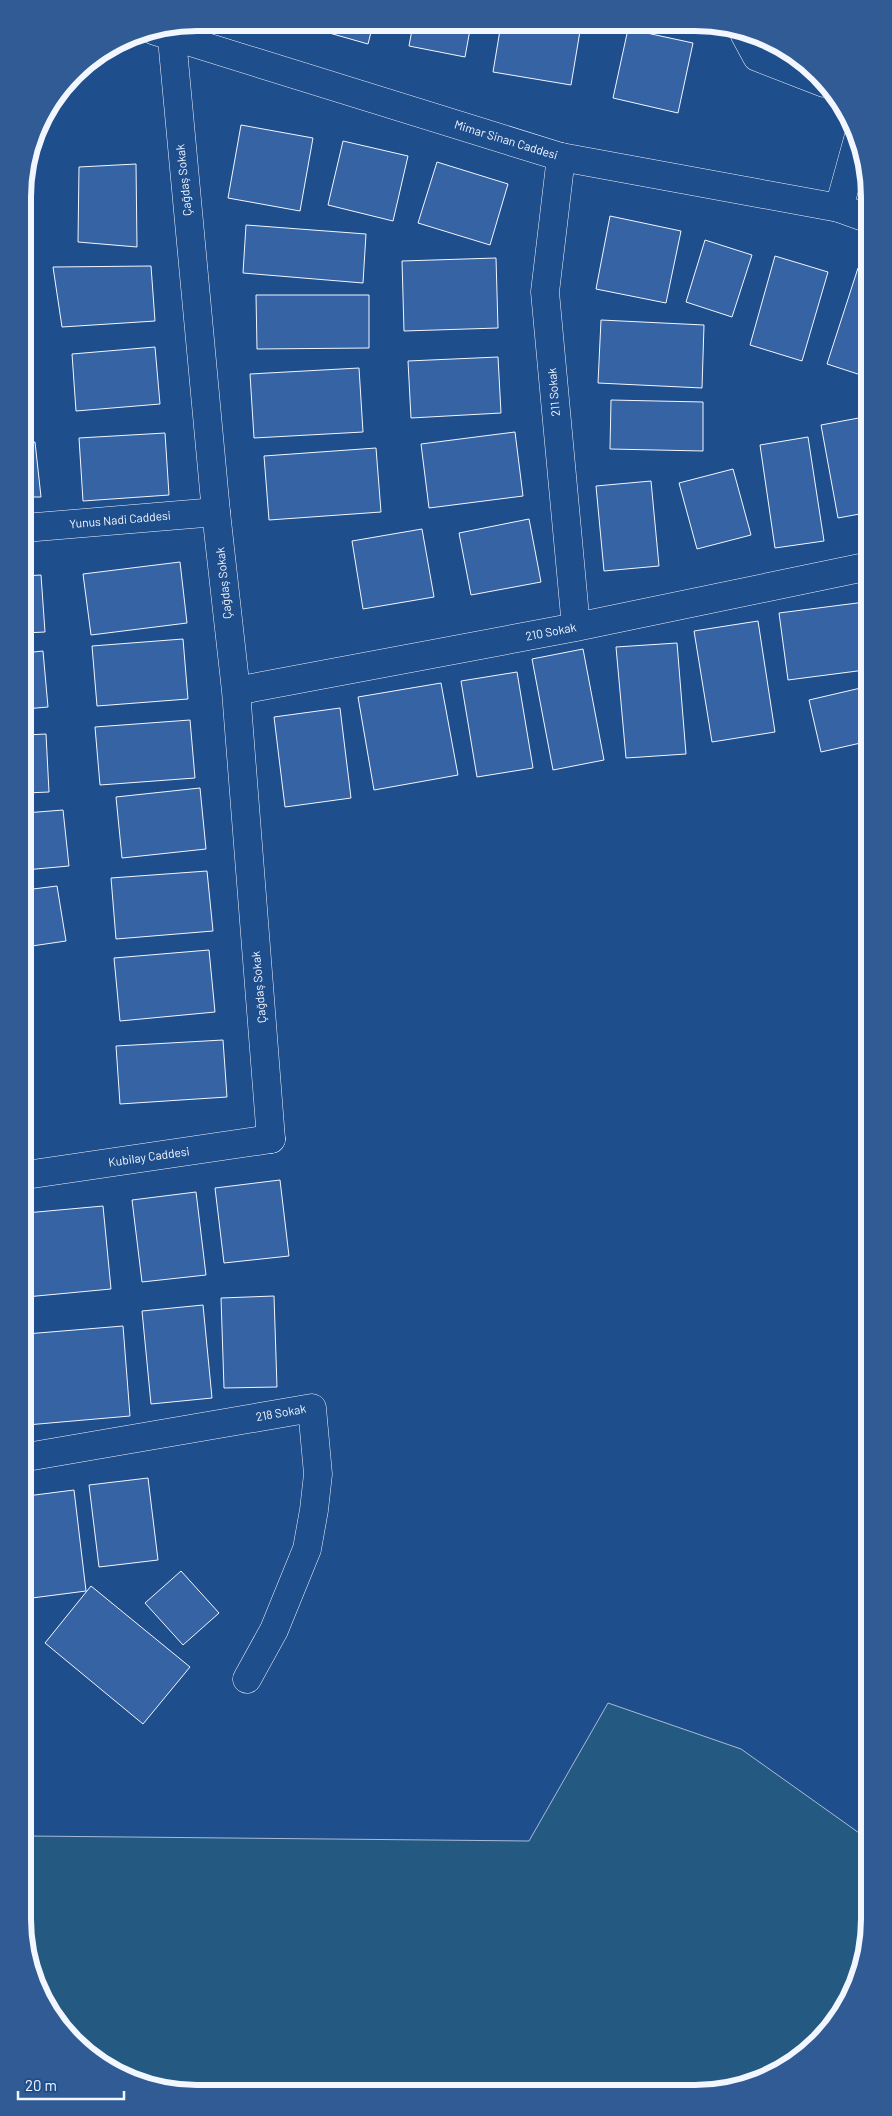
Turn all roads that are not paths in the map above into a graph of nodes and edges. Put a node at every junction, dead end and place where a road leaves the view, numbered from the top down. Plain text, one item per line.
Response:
1 (172, 33) edge
2 (165, 34) edge
3 (747, 40) edge
4 (809, 77) edge
5 (561, 157) junction
6 (856, 159) edge
7 (851, 212) edge
8 (216, 512) junction
9 (32, 527) edge
10 (861, 568) edge
11 (576, 627) junction
12 (236, 691) junction
13 (271, 1140) joint
14 (31, 1173) edge
15 (31, 1456) edge
16 (247, 1679) dead end

1 - 5 street, Mimar Sinan Caddesi
2 - 8 street, Çağdaş Sokak
3 - 4 street
5 - 7 street, Mimar Sinan Caddesi
5 - 11 street, 211 Sokak
6 - 7 street
8 - 9 street, Yunus Nadi Caddesi
8 - 12 street, Çağdaş Sokak
10 - 11 street, 210 Sokak
11 - 12 street, 210 Sokak
12 - 13 street, Çağdaş Sokak
13 - 14 street, Kubilay Caddesi
15 - 16 street, 218 Sokak

